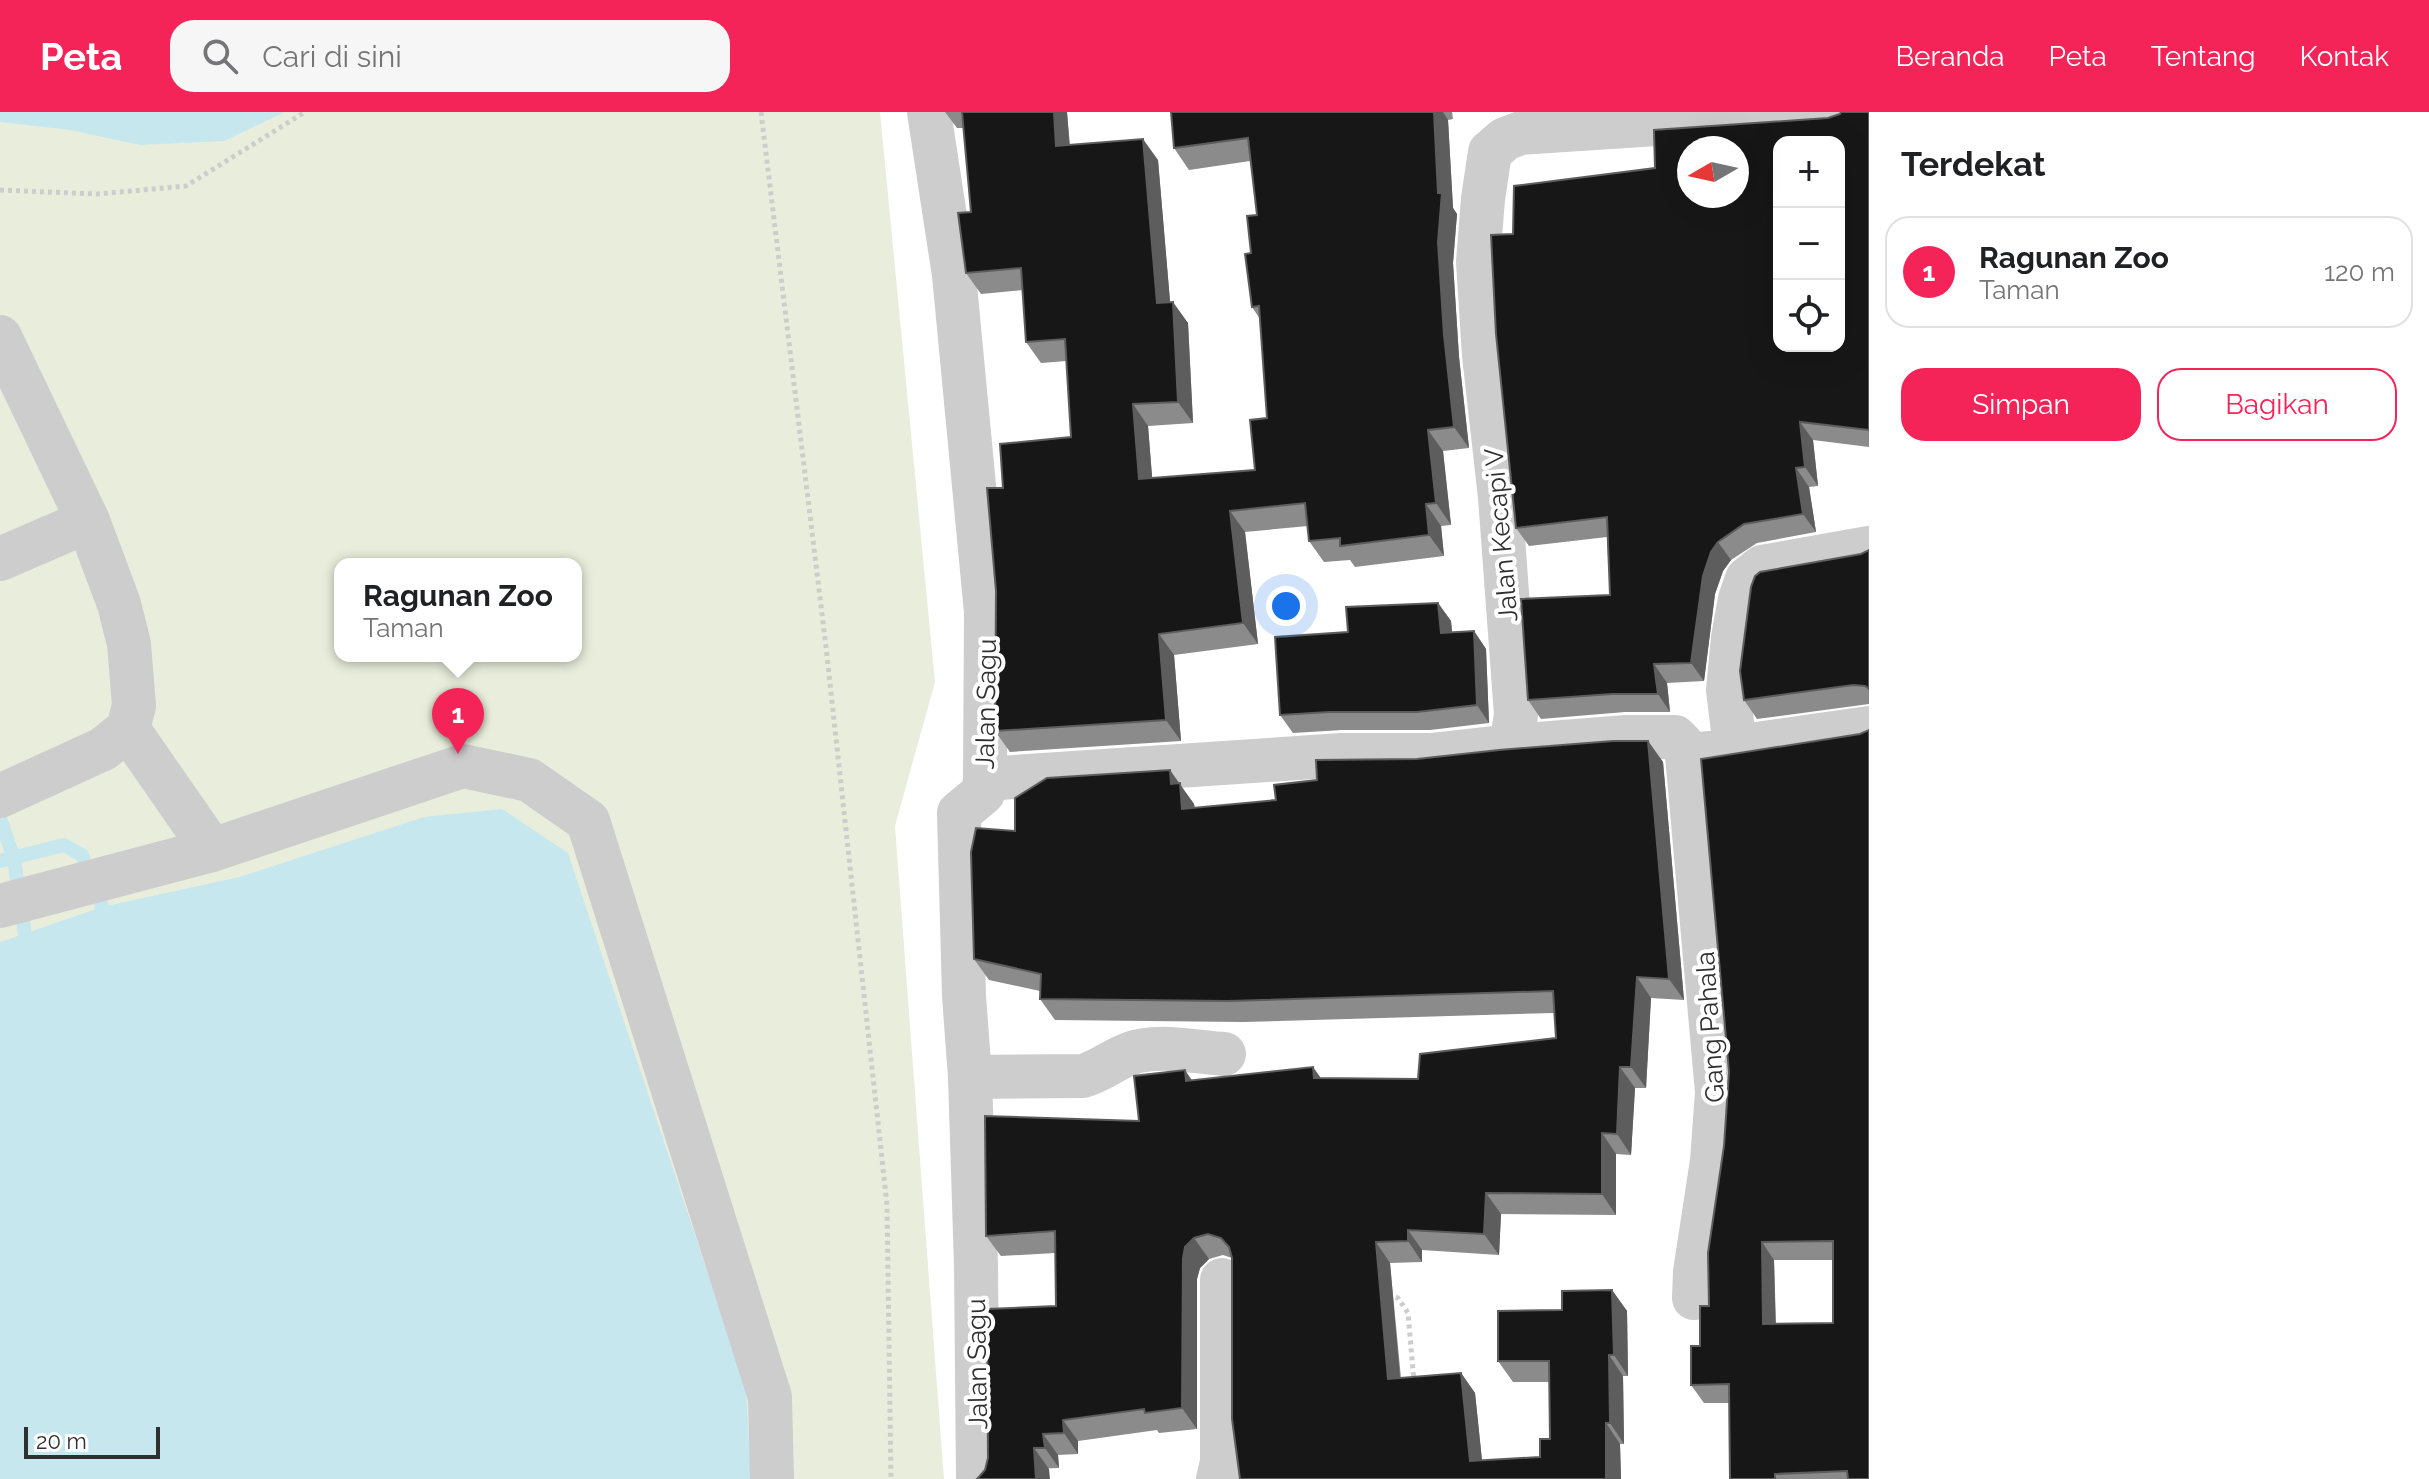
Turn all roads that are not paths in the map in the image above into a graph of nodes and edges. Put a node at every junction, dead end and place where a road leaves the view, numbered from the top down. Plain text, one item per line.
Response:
1 (929, 112) edge
2 (1838, 112) edge
3 (1520, 122) edge
4 (0, 337) edge
5 (88, 521) junction
6 (1869, 548) edge
7 (0, 559) edge
8 (1869, 728) edge
9 (128, 729) junction
10 (1511, 746) junction
11 (1735, 747) junction
12 (1687, 755) junction
13 (985, 779) junction
14 (11, 791) edge
15 (212, 850) junction
16 (0, 906) edge
17 (1224, 1054) dead end
18 (970, 1077) junction
19 (1222, 1280) dead end
20 (1694, 1298) dead end
21 (772, 1479) edge
22 (978, 1479) edge
23 (1218, 1479) edge

1 - 13 street, Jalan Sagu
2 - 3 street, Jalan Kecapi V
3 - 10 street, Jalan Kecapi V
4 - 5 street
5 - 7 street
5 - 9 street
6 - 11 street
8 - 11 street
9 - 14 street
9 - 15 street
10 - 12 street
10 - 13 street
11 - 12 street
12 - 20 street, Gang Pahala
13 - 18 street, Jalan Sagu
15 - 16 street
15 - 21 street
17 - 18 street
18 - 22 street, Jalan Sagu
19 - 23 street

